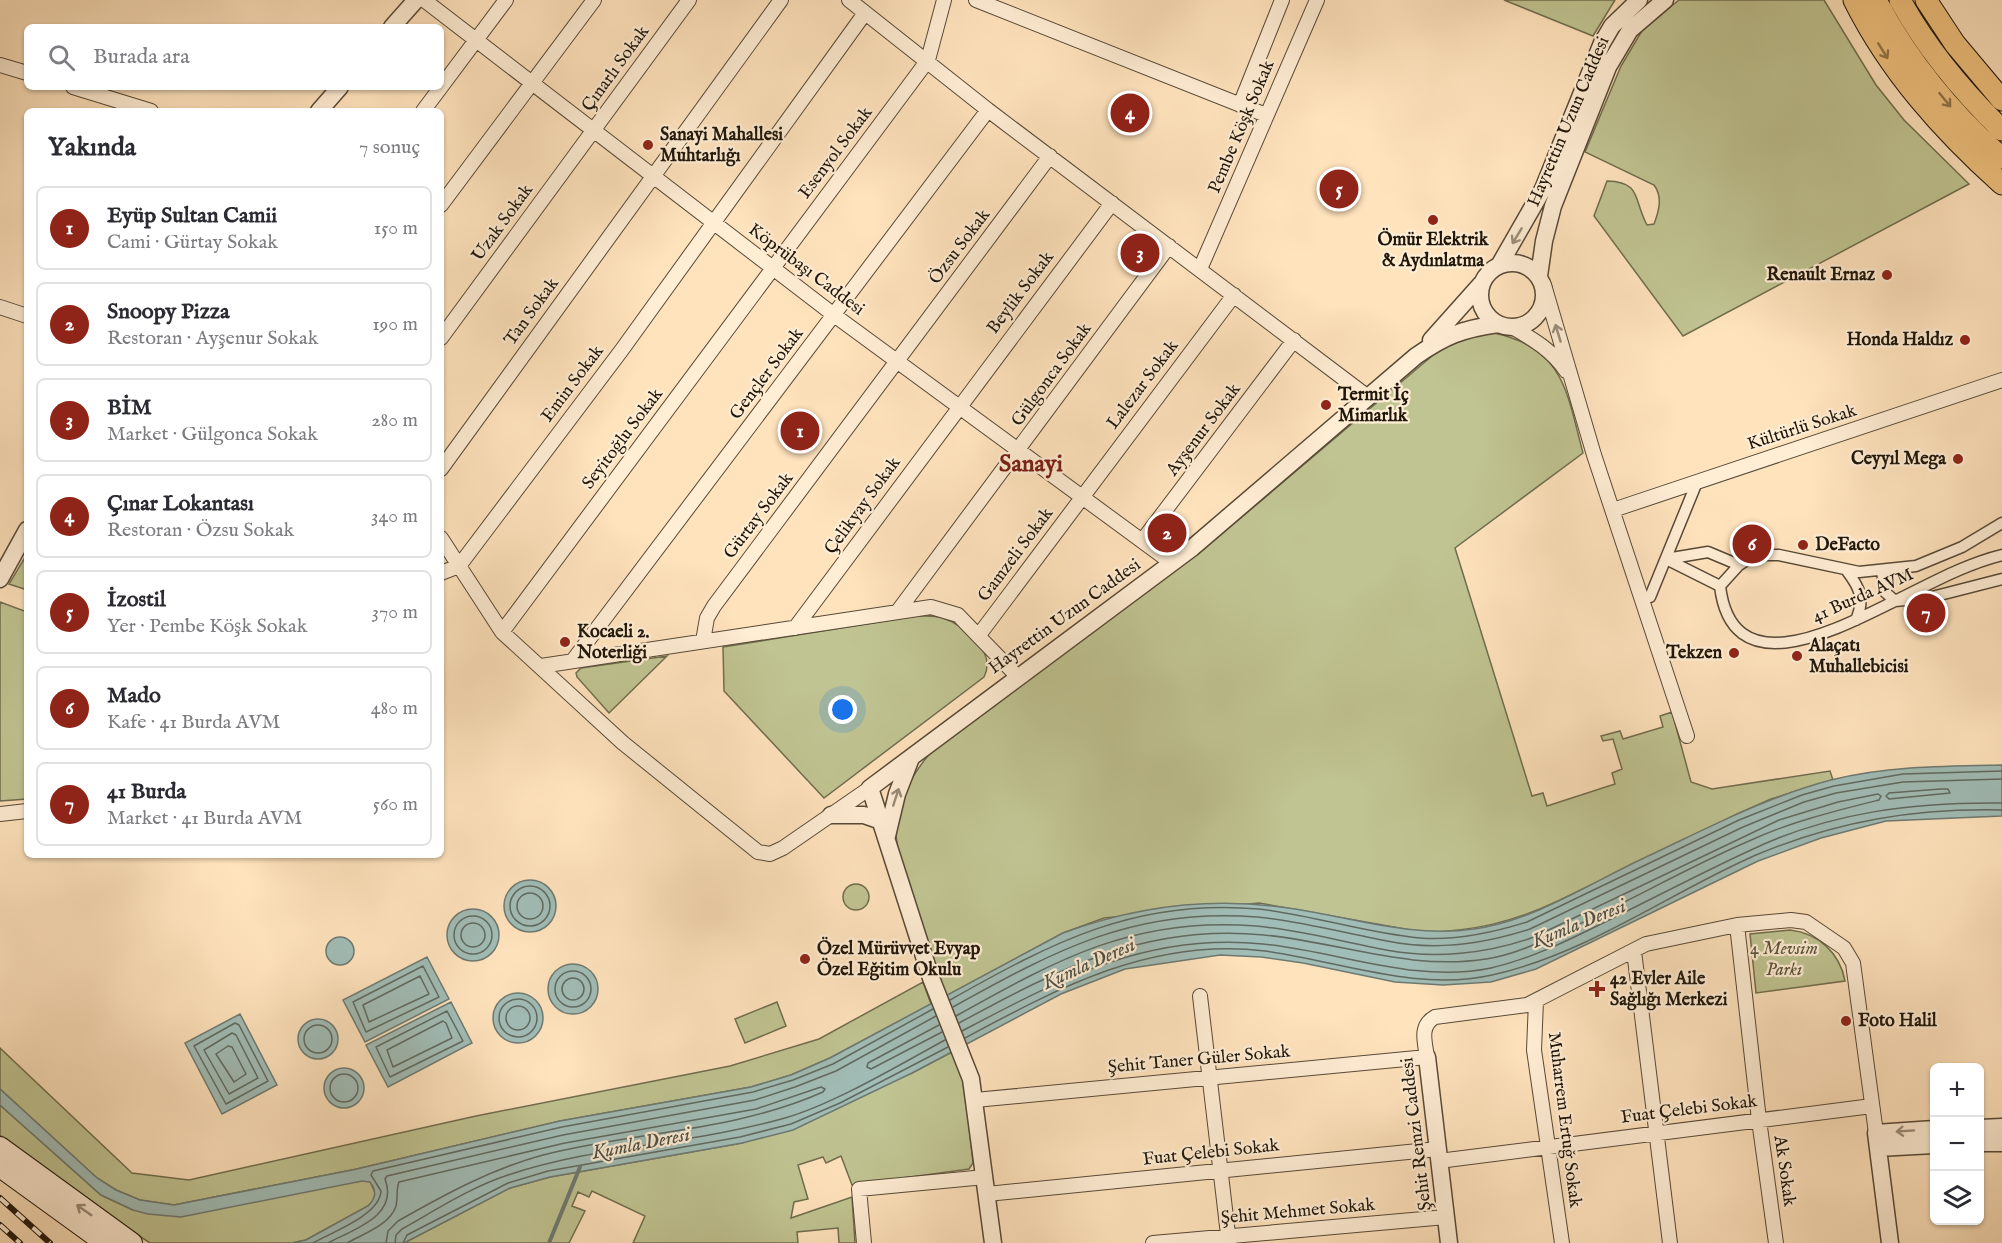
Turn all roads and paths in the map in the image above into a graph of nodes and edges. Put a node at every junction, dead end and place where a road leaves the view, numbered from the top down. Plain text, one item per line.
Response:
1 (416, 0) edge
2 (424, 0) edge
3 (506, 0) edge
4 (594, 0) edge
5 (689, 0) edge
6 (781, 0) edge
7 (849, 0) edge
8 (944, 0) edge
9 (976, 0) edge
10 (1282, 0) edge
11 (1317, 0) edge
12 (1639, 0) edge
13 (1665, 0) edge
14 (1854, 0) edge
15 (1876, 0) edge
16 (1900, 0) edge
17 (1926, 0) edge
18 (865, 13) junction
19 (395, 24) edge
20 (476, 40) junction
21 (928, 60) junction
22 (0, 65) edge
23 (24, 72) edge
24 (444, 83) edge
25 (532, 83) junction
26 (83, 90) edge
27 (337, 90) edge
28 (439, 90) edge
29 (2002, 100) edge
30 (1240, 105) junction
31 (142, 108) edge
32 (322, 108) edge
33 (425, 108) edge
34 (988, 110) junction
35 (1266, 115) junction
36 (593, 130) junction
37 (2002, 130) edge
38 (1050, 156) junction
39 (2002, 158) edge
40 (653, 176) junction
41 (2002, 184) edge
42 (444, 201) edge
43 (1112, 203) junction
44 (714, 223) junction
45 (1169, 246) junction
46 (1500, 264) junction
47 (773, 267) junction
48 (1200, 269) junction
49 (1541, 280) junction
50 (1481, 284) junction
51 (1234, 295) junction
52 (0, 307) edge
53 (24, 315) edge
54 (834, 315) junction
55 (1505, 325) junction
56 (444, 334) edge
57 (1294, 340) junction
58 (1416, 356) junction
59 (898, 360) junction
60 (1572, 380) junction
61 (2002, 380) edge
62 (1368, 397) junction
63 (959, 405) junction
64 (1020, 450) junction
65 (444, 465) edge
66 (1697, 482) junction
67 (1081, 496) junction
68 (1612, 510) junction
69 (2002, 523) edge
70 (24, 534) edge
71 (1142, 541) junction
72 (444, 543) edge
73 (2002, 555) edge
74 (6, 558) edge
75 (1666, 560) junction
76 (1172, 563) junction
77 (1739, 565) junction
78 (459, 566) junction
79 (1847, 571) junction
80 (1882, 571) junction
81 (444, 572) edge
82 (0, 579) edge
83 (2002, 579) edge
84 (1720, 586) junction
85 (1642, 599) junction
86 (1895, 601) junction
87 (898, 611) junction
88 (1856, 620) junction
89 (795, 627) junction
90 (502, 632) junction
91 (979, 634) junction
92 (703, 641) junction
93 (574, 659) junction
94 (541, 666) junction
95 (1017, 676) junction
96 (1687, 736) dead end
97 (911, 756) junction
98 (870, 788) junction
99 (24, 811) edge
100 (0, 814) edge
101 (831, 815) junction
102 (881, 821) junction
103 (887, 840) junction
104 (1737, 925) junction
105 (1634, 951) junction
106 (1200, 996) dead end
107 (1536, 1001) junction
108 (1427, 1057) junction
109 (1208, 1077) junction
110 (975, 1100) junction
111 (1872, 1106) junction
112 (1759, 1120) junction
113 (2002, 1127) edge
114 (1984, 1128) edge
115 (1930, 1131) edge
116 (1654, 1132) junction
117 (1877, 1140) junction
118 (1984, 1143) edge
119 (2002, 1143) edge
120 (1548, 1145) junction
121 (1930, 1145) edge
122 (0, 1147) edge
123 (1439, 1155) junction
124 (0, 1167) edge
125 (1220, 1171) junction
126 (986, 1185) junction
127 (1446, 1217) junction
128 (1228, 1240) edge
129 (105, 1243) edge
130 (132, 1243) edge
131 (864, 1243) edge
132 (993, 1243) edge
133 (1153, 1243) edge
134 (1449, 1243) edge
135 (1562, 1243) edge
136 (1670, 1243) edge
137 (1776, 1243) edge
138 (1890, 1243) edge

1 - 19 street
2 - 20 street, Köprübaşı Caddesi
3 - 20 street
4 - 25 street
5 - 36 street, Çınarlı Sokak
6 - 40 street, Tan Sokak
7 - 18 street
8 - 21 street
9 - 30 street
10 - 30 street
11 - 35 street, Pembe Köşk Sokak
12 -> 46 street
13 - 49 street, Hayrettin Uzun Caddesi
14 -> 41 main road
15 -> 39 main road
16 - 37 main road
17 - 29 main road
18 - 21 street
18 - 44 street, Emin Sokak
20 - 24 street
20 - 25 street, Köprübaşı Caddesi
21 - 34 street
21 - 47 street, Esenyol Sokak
22 - 23 street
25 - 36 street, Köprübaşı Caddesi
25 - 42 street
26 - 31 street
27 - 32 street
28 - 33 street
30 - 35 street
34 - 38 street
34 - 54 street, Gençler Sokak
35 - 48 street, Pembe Köşk Sokak
36 - 40 street, Köprübaşı Caddesi
36 - 56 street, Uzak Sokak
38 - 43 street
38 - 59 street, Özsu Sokak
40 - 44 street, Köprübaşı Caddesi
40 - 65 street, Tan Sokak
43 - 45 street
43 - 63 street, Beylik Sokak
44 - 47 street, Köprübaşı Caddesi
44 - 78 street, Emin Sokak
45 - 48 street
45 - 64 street, Gülgonca Sokak
46 - 49 street
46 - 50 street
47 - 54 street, Köprübaşı Caddesi
47 - 90 street, Seyitoğlu Sokak
48 - 51 street
49 - 55 street
60 -> 49 street
50 - 55 street
50 - 58 street
51 - 57 street
51 - 67 street, Lalezar Sokak
52 - 53 street
54 - 59 street, Köprübaşı Caddesi
54 - 93 street, Gençler Sokak
55 - 58 street
55 - 60 street
57 - 62 street
57 - 71 street, Ayşenur Sokak
58 - 62 street, Hayrettin Uzun Caddesi
59 - 63 street, Köprübaşı Caddesi
59 - 92 street, Gürtay Sokak
60 - 68 street
61 - 66 street, Kültürlü Sokak
62 - 76 street, Hayrettin Uzun Caddesi
63 - 64 street, Köprübaşı Caddesi
63 - 89 street, Çelikyay Sokak
64 - 67 street, Köprübaşı Caddesi
64 - 87 street, Gülgonca Sokak
66 - 68 street, Kültürlü Sokak
66 - 75 street
67 - 71 street, Köprübaşı Caddesi
67 - 91 street, Gamzeli Sokak
68 - 85 street
69 - 80 street
70 - 74 street
71 - 76 street, Köprübaşı Caddesi
72 - 78 street
73 - 86 street, 41 Burda AVM
74 - 82 street
75 - 77 street
75 - 84 street
75 - 85 street
76 - 95 street, Hayrettin Uzun Caddesi
77 - 79 street
77 - 84 street
78 - 81 street
78 - 90 street
79 - 80 street
79 - 88 street
80 - 86 street
83 - 86 street
84 - 88 street, 41 Burda AVM
85 - 96 street
86 - 88 street, 41 Burda AVM
87 - 89 street
87 - 91 street
89 - 92 street
90 - 94 street
91 - 95 street
92 - 93 street
93 - 94 street
94 - 101 street
95 - 97 street, Hayrettin Uzun Caddesi
97 - 98 street, Hayrettin Uzun Caddesi
103 -> 97 street
98 - 101 street
98 - 102 street
99 - 100 street
101 - 102 street
102 - 103 street
103 - 110 street
104 - 105 street
104 - 111 street
104 - 112 street, Ak Sokak
105 - 107 street
105 - 116 street
106 - 109 street
107 - 108 street, Şehit Remzi Caddesi
107 - 120 street, Muharrem Ertuğ Sokak
108 - 109 street, Şehit Taner Güler Sokak
108 - 123 street, Şehit Remzi Caddesi
109 - 110 street, Şehit Taner Güler Sokak
109 - 125 street
110 - 126 street
111 - 112 street, Fuat Çelebi Sokak
111 - 117 street
112 - 116 street, Fuat Çelebi Sokak
112 - 137 street, Ak Sokak
113 - 114 street
115 -> 117 street
116 - 120 street, Fuat Çelebi Sokak
116 - 136 street
117 - 121 street
117 - 138 street
118 - 119 street
120 - 123 street, Fuat Çelebi Sokak
120 - 135 street, Muharrem Ertuğ Sokak
130 -> 122 main road
123 - 125 street, Fuat Çelebi Sokak
123 - 127 street, Şehit Remzi Caddesi
124 - 129 main road
125 - 126 street, Fuat Çelebi Sokak
125 - 128 street
126 - 131 street, Fuat Çelebi Sokak
126 - 132 street
127 - 128 street, Şehit Mehmet Sokak
127 - 134 street, Şehit Remzi Caddesi
128 - 133 street, Şehit Mehmet Sokak

